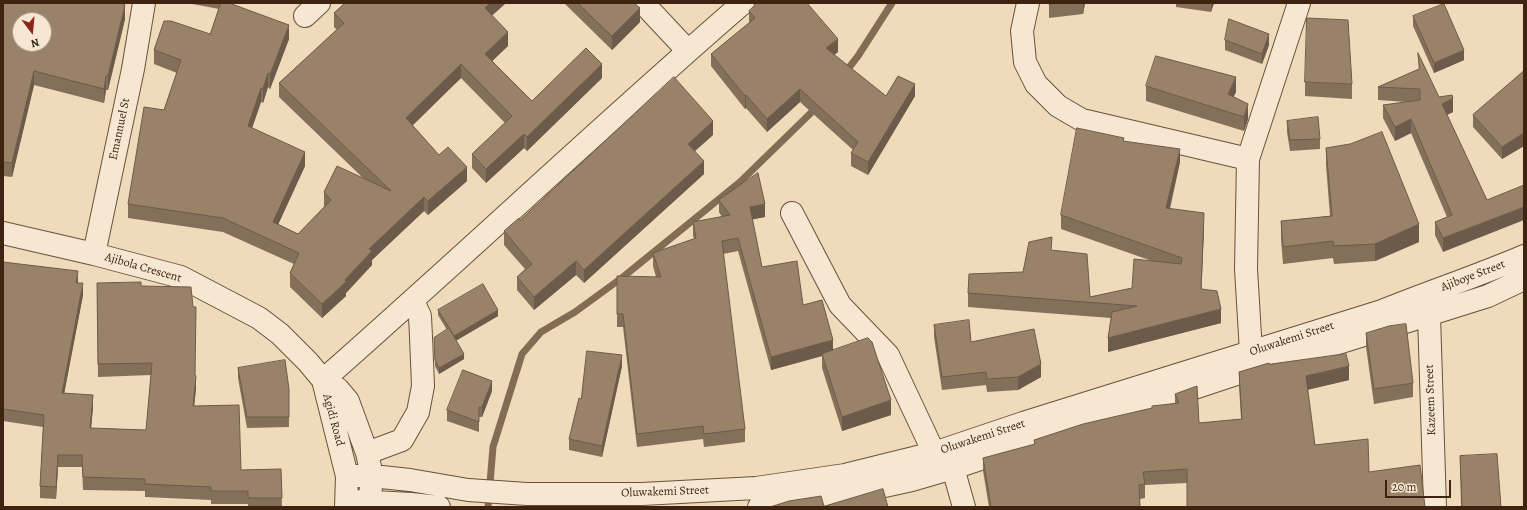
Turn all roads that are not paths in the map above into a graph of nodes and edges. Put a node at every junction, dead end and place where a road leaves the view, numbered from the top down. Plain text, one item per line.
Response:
1 (144, 3) edge
2 (643, 3) edge
3 (743, 3) edge
4 (1028, 3) edge
5 (1299, 3) edge
6 (688, 51) junction
7 (1248, 159) junction
8 (792, 213) dead end
9 (3, 233) edge
10 (94, 254) junction
11 (1524, 256) edge
12 (1524, 279) edge
13 (1422, 295) junction
14 (413, 301) junction
15 (1429, 315) junction
16 (1251, 352) junction
17 (323, 380) junction
18 (367, 453) junction
19 (934, 453) junction
20 (953, 468) junction
21 (347, 476) junction
22 (372, 476) junction
23 (346, 504) edge
24 (369, 504) edge
25 (439, 507) edge
26 (759, 507) edge
27 (964, 507) edge
28 (1435, 507) edge

1 - 10 street, Emannuel St
2 - 6 street
3 - 6 street
4 - 7 street
5 - 7 street
6 - 14 street
7 - 16 street
8 - 19 street
9 - 10 street, Ajibola Crescent
10 - 17 street, Ajibola Crescent
11 - 13 street, Ajiboye Street
12 - 15 street, Ajiboye Street
13 - 15 street, Kazeem Street
13 - 16 street, Oluwakemi Street
14 - 17 street
14 - 18 street
15 - 20 street, Oluwakemi Street
15 - 28 street, Kazeem Street
16 - 19 street, Oluwakemi Street
17 - 18 street, Agidi Road
17 - 21 street, Agidi Road
18 - 22 street, Agidi Road
19 - 22 street, Oluwakemi Street
20 - 26 street, Oluwakemi Street
20 - 27 street
21 - 22 street, Oluwakemi Street
21 - 23 street, Agidi Road
22 - 24 street, Agidi Road
23 - 24 street
24 - 25 street

